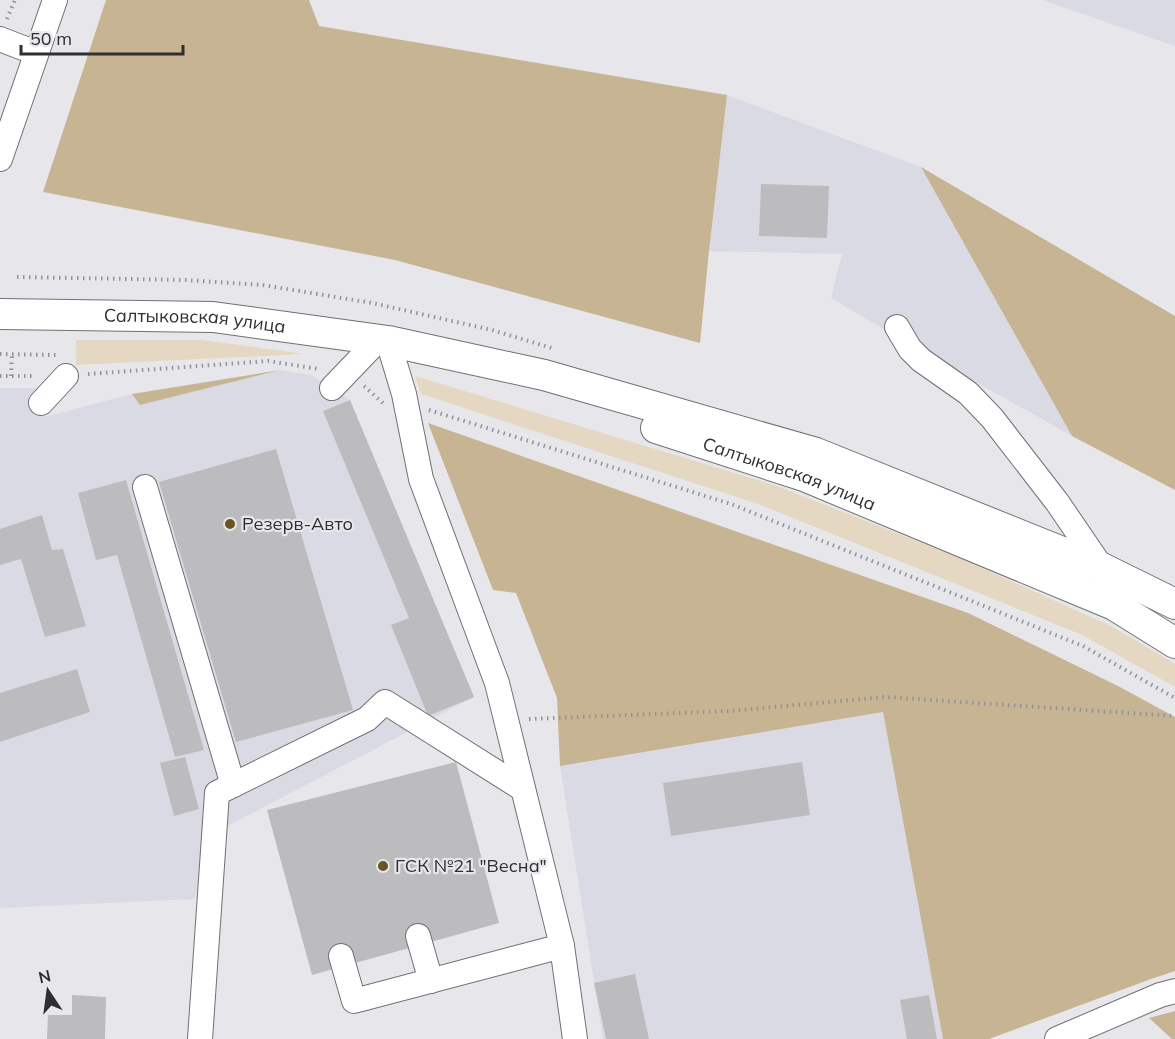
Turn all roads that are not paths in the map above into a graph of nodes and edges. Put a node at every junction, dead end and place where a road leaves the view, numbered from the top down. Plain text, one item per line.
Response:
1 (55, 0) edge
2 (0, 39) edge
3 (36, 53) junction
4 (0, 159) edge
5 (0, 314) edge
6 (897, 327) dead end
7 (383, 340) junction
8 (66, 366) road end
9 (339, 381) road end
10 (41, 403) dead end
11 (145, 487) dead end
12 (1102, 568) junction
13 (1175, 604) edge
14 (1175, 643) edge
15 (233, 785) junction
16 (523, 789) junction
17 (418, 936) dead end
18 (562, 946) junction
19 (341, 956) dead end
20 (431, 981) junction
21 (1175, 991) edge
22 (200, 1039) edge
23 (575, 1039) edge
24 (1057, 1039) edge

1 - 3 street
2 - 3 street
3 - 4 street
5 - 7 main road, Салтыковская улица
6 - 12 street
7 - 9 street
7 - 12 main road, Салтыковская улица
7 - 14 main road, Салтыковская улица
7 - 16 street
8 - 10 street
11 - 15 street
12 - 13 main road, Салтыковская улица
15 - 16 street
15 - 22 street
16 - 18 street
17 - 20 street
18 - 20 street
18 - 23 street
19 - 20 street
21 - 24 street

